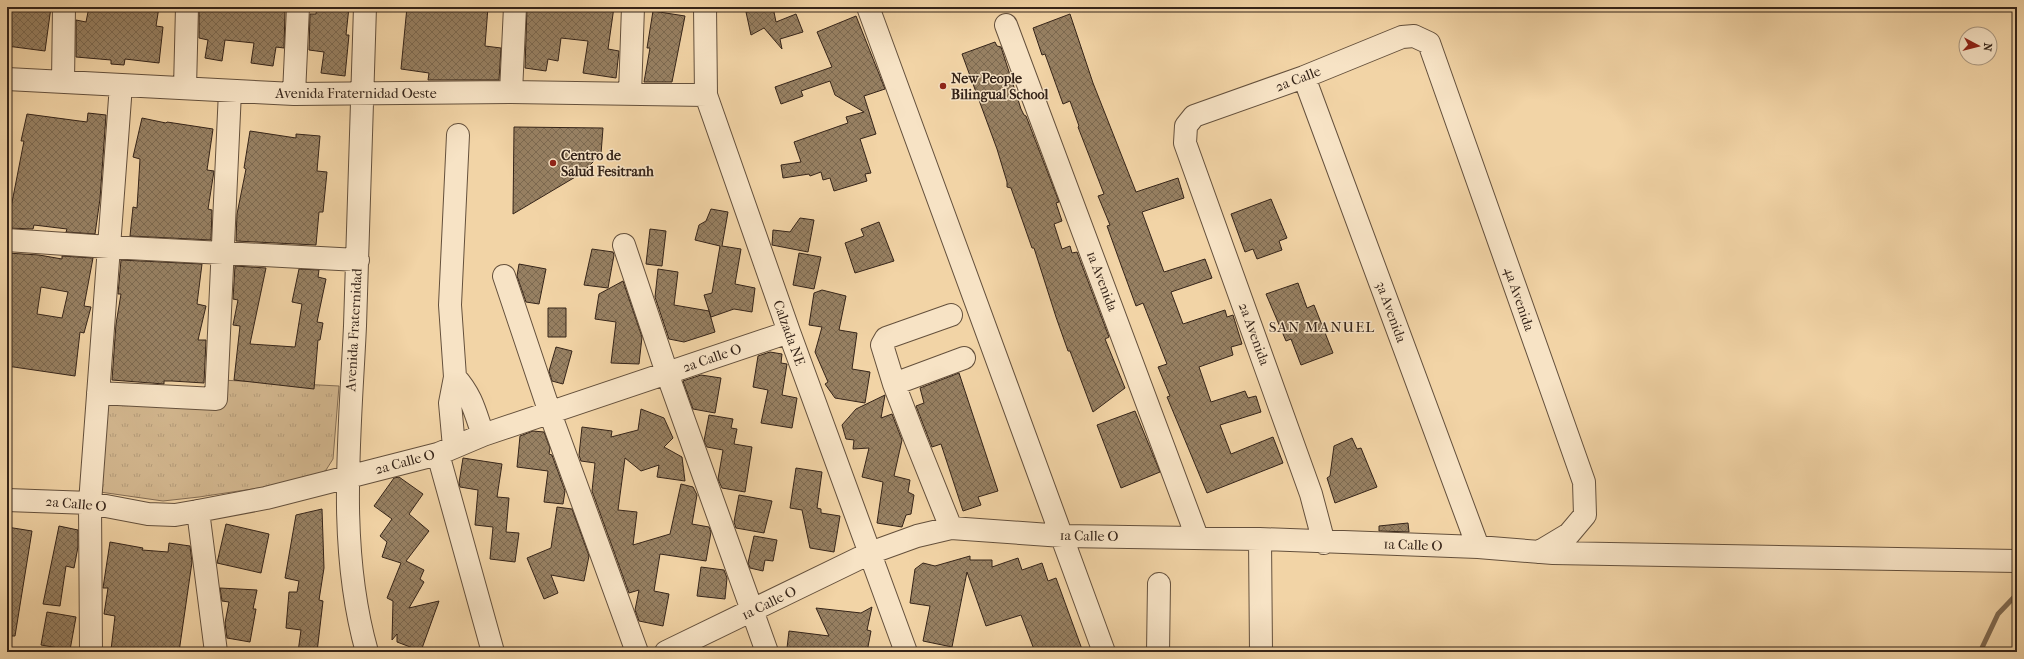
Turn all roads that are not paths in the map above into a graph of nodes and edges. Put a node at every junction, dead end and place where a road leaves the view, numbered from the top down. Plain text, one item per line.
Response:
1 (64, 7) edge
2 (187, 7) edge
3 (298, 7) edge
4 (365, 7) edge
5 (515, 7) edge
6 (633, 7) edge
7 (705, 7) edge
8 (868, 7) edge
9 (1006, 25) dead end
10 (1414, 36) joint
11 (1304, 77) junction
12 (7, 79) edge
13 (63, 82) junction
14 (121, 85) junction
15 (185, 88) junction
16 (230, 90) junction
17 (511, 92) junction
18 (294, 94) junction
19 (363, 94) junction
20 (630, 94) junction
21 (706, 95) junction
22 (1186, 126) joint
23 (458, 135) dead end
24 (7, 240) edge
25 (624, 245) dead end
26 (109, 247) junction
27 (222, 253) junction
28 (358, 260) junction
29 (504, 276) dead end
30 (951, 315) dead end
31 (789, 332) junction
32 (964, 358) dead end
33 (667, 373) junction
34 (455, 377) junction
35 (894, 384) junction
36 (98, 393) junction
37 (550, 413) junction
38 (483, 435) junction
39 (446, 451) junction
40 (348, 477) junction
41 (7, 500) edge
42 (90, 503) junction
43 (198, 512) junction
44 (951, 528) junction
45 (1063, 536) junction
46 (1197, 537) junction
47 (1260, 539) junction
48 (1324, 543) junction
49 (1478, 547) junction
50 (1539, 552) junction
51 (870, 553) junction
52 (2017, 561) edge
53 (1159, 584) dead end
54 (752, 611) junction
55 (91, 652) edge
56 (216, 652) edge
57 (367, 652) edge
58 (493, 652) edge
59 (637, 652) edge
60 (666, 652) edge
61 (766, 652) edge
62 (906, 652) edge
63 (1104, 652) edge
64 (1158, 652) edge
65 (1261, 652) edge

1 - 13 street
2 - 15 street
3 - 18 street
4 - 19 street, Avenida Fraternidad
5 - 17 street
6 - 20 street
7 - 21 street, Calzada NE
8 - 45 street
9 - 46 street, 1a Avenida
10 - 11 street, 2a Calle
10 - 50 street, 4a Avenida
11 - 22 street, 2a Calle
11 - 49 street, 3a Avenida
12 - 13 street, Avenida Fraternidad Oeste
13 - 14 street, Avenida Fraternidad Oeste
14 - 15 street, Avenida Fraternidad Oeste
14 - 26 street
15 - 16 street, Avenida Fraternidad Oeste
16 - 18 street, Avenida Fraternidad Oeste
16 - 27 street
17 - 19 street, Avenida Fraternidad Oeste
17 - 20 street, Avenida Fraternidad Oeste
18 - 19 street, Avenida Fraternidad Oeste
19 - 28 street, Avenida Fraternidad
20 - 21 street, Avenida Fraternidad Oeste
21 - 31 street, Calzada NE
22 - 48 street, 2a Avenida
23 - 34 street
24 - 26 street
25 - 33 street
26 - 27 street
26 - 36 street
27 - 28 street
27 - 36 street
28 - 40 street, Avenida Fraternidad
29 - 37 street
30 - 35 street
31 - 33 street, 2a Calle O
31 - 51 street, Calzada NE
32 - 35 street
33 - 37 street, 2a Calle O
33 - 54 street
34 - 38 street
34 - 39 street
35 - 44 street
36 - 42 street
37 - 38 street, 2a Calle O
37 - 59 street
38 - 39 street, 2a Calle O
39 - 40 street, 2a Calle O
39 - 58 street
40 - 43 street, 2a Calle O
40 - 57 street, Avenida Fraternidad
41 - 42 street, 2a Calle O
42 - 43 street, 2a Calle O
42 - 55 street
43 - 56 street
44 - 45 street, 1a Calle O
44 - 51 street, 1a Calle O
45 - 46 street, 1a Calle O
45 - 63 street
46 - 47 street, 1a Calle O
47 - 48 street, 1a Calle O
47 - 65 street
48 - 49 street, 1a Calle O
49 - 50 street, 1a Calle O
50 - 52 street, 1a Calle O
51 - 54 street, 1a Calle O
51 - 62 street, Calzada NE
53 - 64 street
54 - 60 street, 1a Calle O
54 - 61 street

